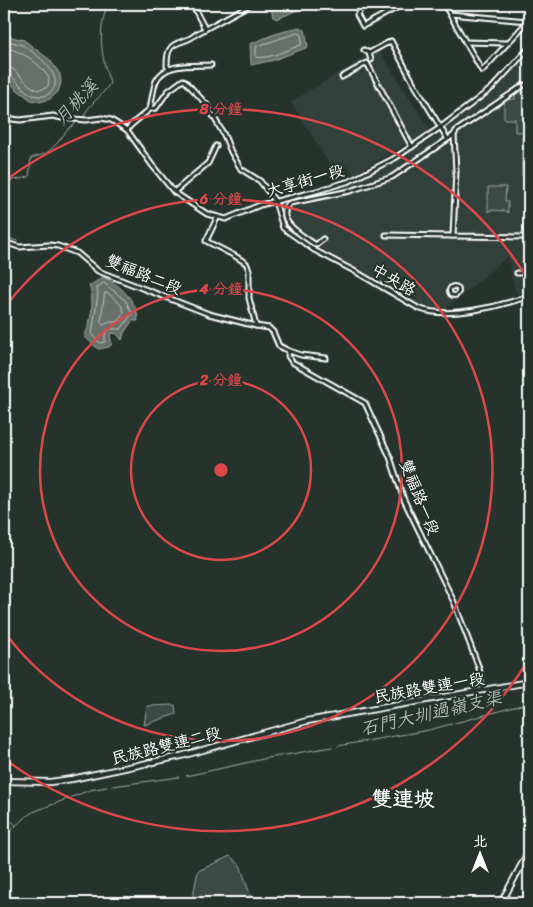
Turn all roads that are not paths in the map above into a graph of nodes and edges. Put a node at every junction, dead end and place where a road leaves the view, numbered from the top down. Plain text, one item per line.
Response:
1 (192, 4) edge
2 (251, 4) edge
3 (364, 4) edge
4 (404, 4) edge
5 (444, 4) edge
6 (450, 14) junction
7 (529, 20) edge
8 (205, 30) junction
9 (465, 42) junction
10 (507, 43) junction
11 (529, 48) edge
12 (364, 50) dead end
13 (368, 53) junction
14 (369, 62) junction
15 (211, 65) dead end
16 (169, 68) junction
17 (342, 77) dead end
18 (529, 85) edge
19 (150, 109) junction
20 (4, 118) edge
21 (441, 127) junction
22 (127, 130) junction
23 (454, 135) junction
24 (447, 138) junction
25 (216, 146) dead end
26 (412, 147) junction
27 (174, 192) junction
28 (275, 201) junction
29 (217, 218) junction
30 (386, 235) dead end
31 (453, 236) junction
32 (529, 237) edge
33 (323, 239) dead end
34 (4, 242) edge
35 (517, 273) dead end
36 (529, 273) edge
37 (529, 296) edge
38 (256, 326) junction
39 (289, 351) junction
40 (326, 358) dead end
41 (529, 682) edge
42 (483, 690) junction
43 (333, 716) joint
44 (4, 781) edge
45 (529, 851) edge
46 (529, 899) edge
47 (501, 903) edge
48 (527, 903) edge

1 - 8 street
2 - 8 street
3 - 4 street
5 - 6 street
6 - 7 street
6 - 9 street
7 - 10 street
8 - 16 street
9 - 10 street
9 - 10 street
11 - 21 street, 大享街一段
12 - 13 street
13 - 14 street
13 - 21 street
14 - 17 street
14 - 26 street
15 - 16 street
16 - 19 street
18 - 23 street
19 - 22 street
19 - 28 street
20 - 22 street
21 - 24 street
21 - 26 street, 大享街一段
22 - 27 street
23 - 24 street
23 - 31 street
24 - 33 street
25 - 27 street
26 - 28 street, 大享街一段
27 - 29 street
28 - 29 street, 大享街一段
28 - 37 street, 中央路
29 - 38 street
30 - 31 street
31 - 32 street
34 - 38 street, 雙福路二段
35 - 36 street
38 - 39 street, 雙福路二段
39 - 40 street
39 - 42 street, 雙福路一段
41 - 42 main road, 民族路雙連一段
42 - 43 main road, 民族路雙連一段
43 - 44 main road, 民族路雙連二段
45 - 47 main road
46 - 48 street

